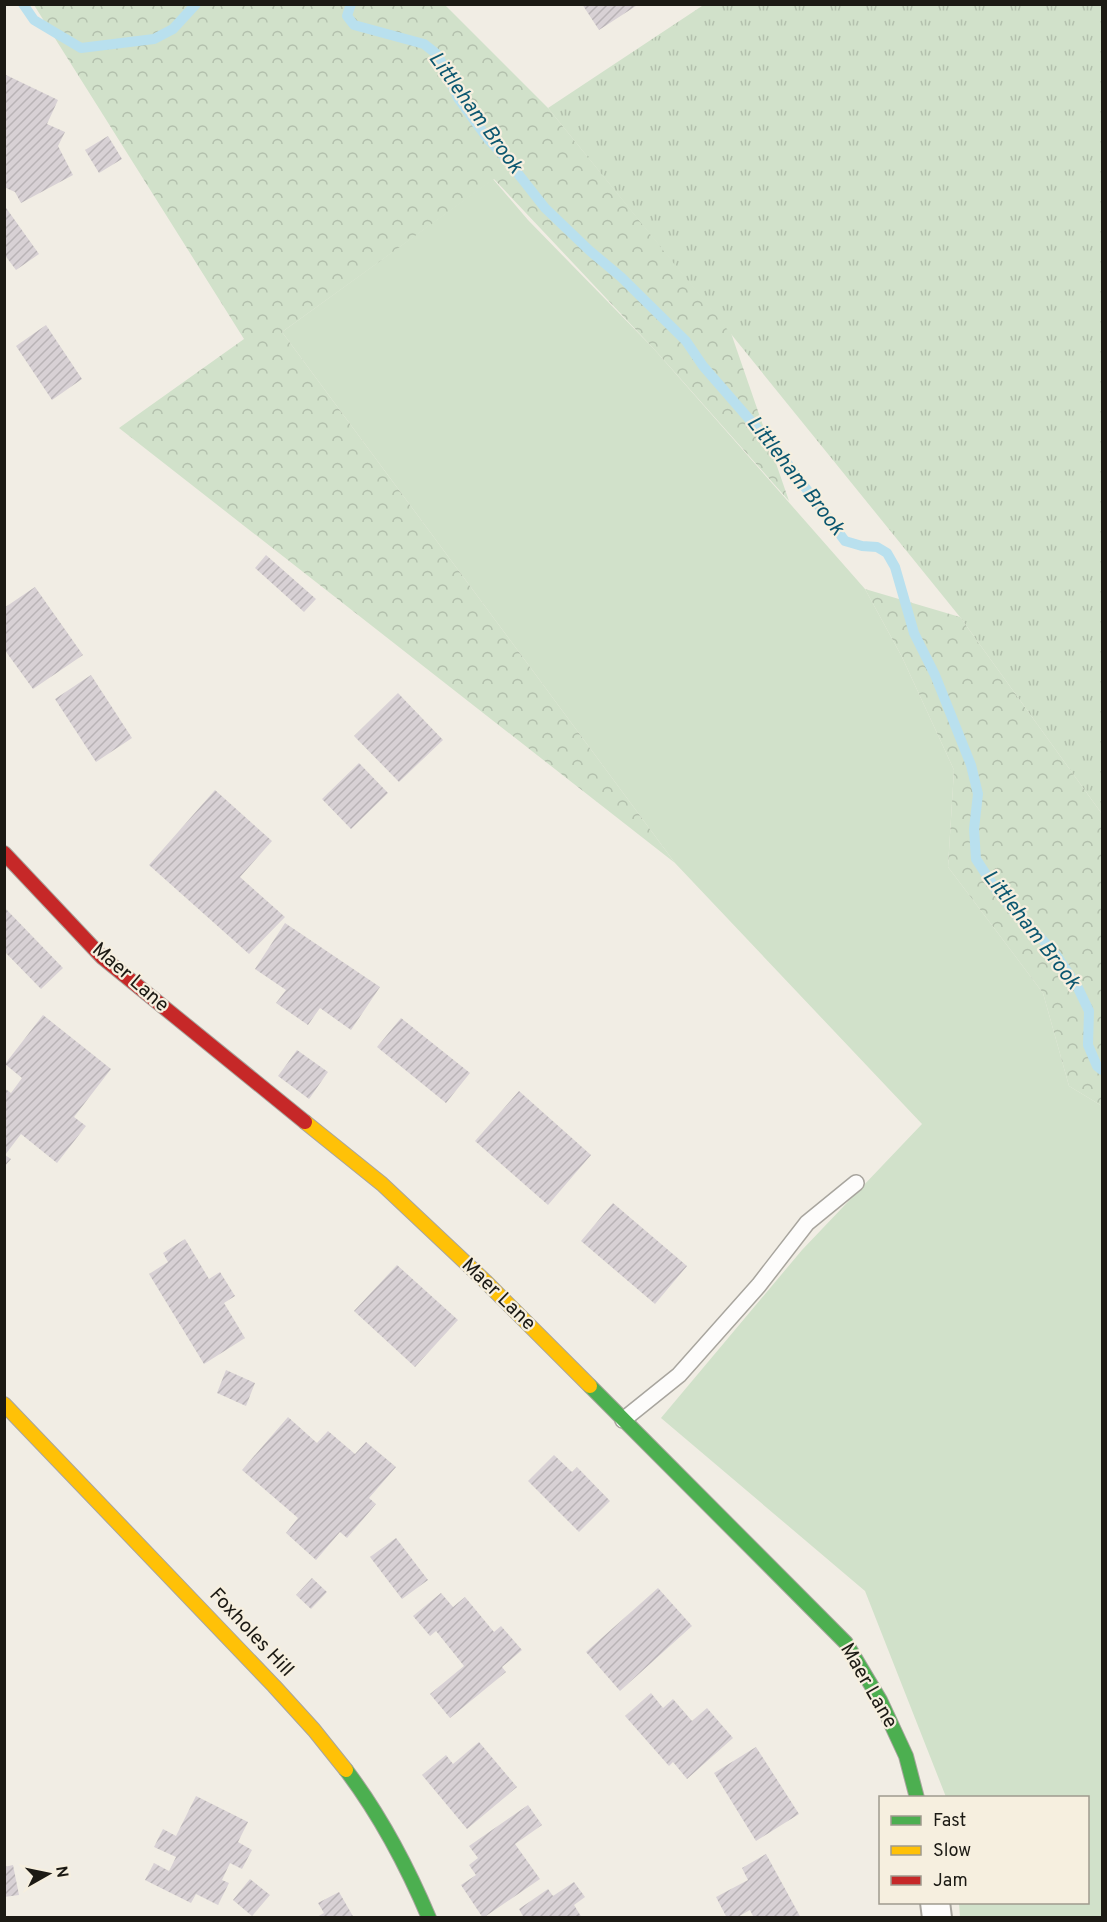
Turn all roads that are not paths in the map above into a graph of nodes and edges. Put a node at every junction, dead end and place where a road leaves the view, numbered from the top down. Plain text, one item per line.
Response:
1 (4, 854) edge
2 (856, 1183) dead end
3 (4, 1404) edge
4 (623, 1420) junction
5 (917, 1796) edge
6 (429, 1917) edge

1 - 4 street, Maer Lane
2 - 4 lane
3 - 6 street, Foxholes Hill
4 - 5 street, Maer Lane

